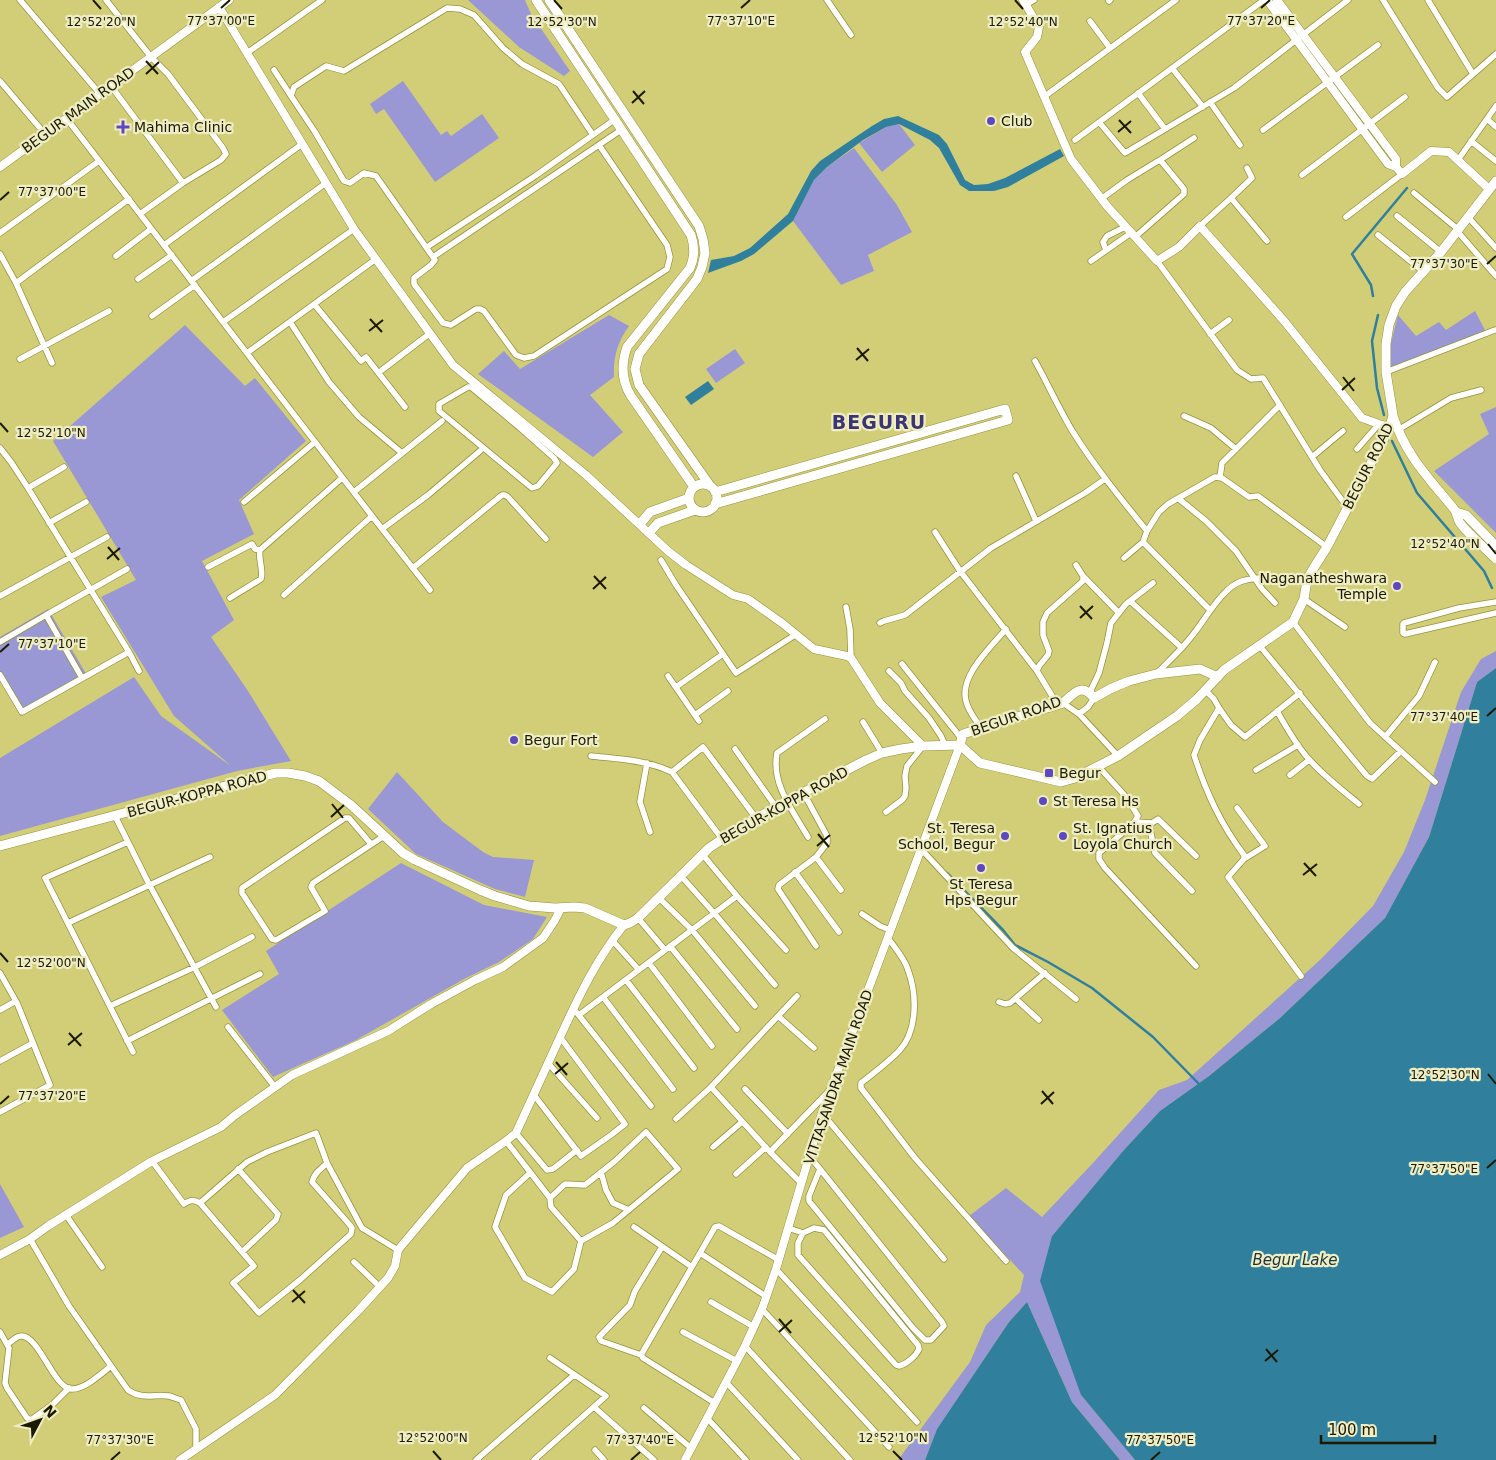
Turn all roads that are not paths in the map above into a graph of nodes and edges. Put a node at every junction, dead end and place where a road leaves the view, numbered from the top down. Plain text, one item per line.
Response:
1 (20, 0) edge
2 (106, 0) edge
3 (214, 0) edge
4 (230, 0) edge
5 (322, 0) edge
6 (536, 0) edge
7 (549, 0) edge
8 (827, 0) edge
9 (1034, 0) edge
10 (1176, 0) edge
11 (1266, 0) edge
12 (1277, 0) edge
13 (1348, 0) edge
14 (1383, 0) edge
15 (1436, 0) edge
16 (1429, 1) edge
17 (1024, 3) edge
18 (219, 7) junction
19 (1090, 21) dead end
20 (851, 35) dead end
21 (1300, 37) junction
22 (1378, 44) dead end
23 (1110, 48) junction
24 (247, 53) junction
25 (1496, 54) edge
26 (151, 57) junction
27 (1172, 68) junction
28 (274, 70) dead end
29 (1473, 74) junction
30 (0, 80) edge
31 (1332, 80) junction
32 (111, 86) junction
33 (1138, 93) junction
34 (100, 94) junction
35 (290, 96) junction
36 (1045, 96) junction
37 (1405, 97) dead end
38 (1210, 102) junction
39 (1496, 106) edge
40 (1203, 107) junction
41 (66, 118) junction
42 (1486, 119) junction
43 (614, 120) junction
44 (1100, 122) junction
45 (1366, 127) junction
46 (1496, 127) edge
47 (1165, 129) junction
48 (621, 130) junction
49 (1263, 130) dead end
50 (45, 134) junction
51 (592, 135) junction
52 (1194, 138) dead end
53 (1075, 140) dead end
54 (1471, 141) junction
55 (302, 144) junction
56 (599, 145) junction
57 (1240, 145) dead end
58 (564, 156) junction
59 (1160, 160) junction
60 (1458, 160) junction
61 (99, 161) junction
62 (1496, 161) edge
63 (569, 164) junction
64 (1, 165) edge
65 (658, 167) junction
66 (1248, 168) dead end
67 (650, 173) junction
68 (1402, 174) junction
69 (1302, 175) dead end
70 (1496, 181) edge
71 (183, 183) junction
72 (326, 183) junction
73 (1489, 189) junction
74 (1414, 194) dead end
75 (1101, 198) junction
76 (1231, 198) junction
77 (129, 199) junction
78 (140, 214) junction
79 (1398, 216) dead end
80 (1346, 217) dead end
81 (1468, 217) junction
82 (1200, 226) junction
83 (1125, 227) junction
84 (151, 229) junction
85 (354, 229) junction
86 (1458, 231) junction
87 (0, 233) edge
88 (1133, 235) junction
89 (1378, 235) dead end
90 (1267, 241) dead end
91 (164, 246) junction
92 (427, 247) junction
93 (1496, 248) edge
94 (1106, 250) junction
95 (1441, 252) junction
96 (0, 254) edge
97 (172, 255) junction
98 (116, 256) dead end
99 (434, 257) junction
100 (376, 259) junction
101 (1091, 261) dead end
102 (1157, 262) junction
103 (1424, 272) junction
104 (1496, 276) edge
105 (138, 279) dead end
106 (16, 283) junction
107 (193, 283) junction
108 (314, 304) junction
109 (109, 311) dead end
110 (152, 316) dead end
111 (1229, 320) dead end
112 (223, 322) junction
113 (290, 322) junction
114 (1495, 330) edge
115 (429, 334) junction
116 (1210, 334) junction
117 (632, 339) junction
118 (44, 345) junction
119 (644, 346) junction
120 (247, 353) junction
121 (20, 359) dead end
122 (1035, 361) dead end
123 (52, 363) dead end
124 (382, 370) dead end
125 (1386, 372) junction
126 (1481, 390) dead end
127 (1280, 405) junction
128 (404, 407) dead end
129 (1184, 416) dead end
130 (442, 421) dead end
131 (1379, 424) junction
132 (520, 425) junction
133 (1394, 428) junction
134 (1343, 431) dead end
135 (316, 442) junction
136 (0, 448) edge
137 (1357, 448) dead end
138 (1236, 449) junction
139 (480, 451) dead end
140 (402, 453) junction
141 (1312, 457) junction
142 (64, 467) dead end
143 (1016, 476) dead end
144 (1220, 477) junction
145 (342, 478) junction
146 (1105, 479) junction
147 (694, 487) junction
148 (28, 488) junction
149 (713, 490) junction
150 (354, 492) junction
151 (689, 498) junction
152 (1178, 498) junction
153 (86, 502) dead end
154 (244, 502) dead end
155 (716, 504) junction
156 (1347, 507) junction
157 (695, 510) junction
158 (1456, 512) junction
159 (372, 516) junction
160 (1036, 521) junction
161 (49, 523) junction
162 (640, 524) junction
163 (382, 529) junction
164 (1147, 530) junction
165 (935, 532) dead end
166 (649, 533) junction
167 (107, 537) dead end
168 (546, 539) dead end
169 (1143, 542) junction
170 (1496, 546) edge
171 (1326, 547) junction
172 (260, 550) junction
173 (70, 556) junction
174 (1124, 558) dead end
175 (1496, 559) edge
176 (661, 560) dead end
177 (1076, 565) dead end
178 (208, 567) dead end
179 (413, 568) junction
180 (126, 569) dead end
181 (960, 571) junction
182 (1083, 576) junction
183 (1255, 579) junction
184 (1308, 580) junction
185 (1153, 583) dead end
186 (90, 590) junction
187 (430, 590) dead end
188 (284, 595) dead end
189 (0, 596) edge
190 (230, 598) dead end
191 (1304, 599) junction
192 (1130, 601) junction
193 (1496, 602) edge
194 (1274, 603) dead end
195 (846, 607) dead end
196 (1210, 610) junction
197 (1119, 613) junction
198 (1496, 613) edge
199 (46, 615) junction
200 (1293, 622) junction
201 (880, 623) dead end
202 (1346, 627) dead end
203 (1006, 629) junction
204 (795, 635) junction
205 (0, 642) edge
206 (1259, 645) junction
207 (1182, 648) junction
208 (129, 652) junction
209 (723, 654) junction
210 (851, 658) junction
211 (1435, 662) dead end
212 (902, 664) dead end
213 (139, 671) dead end
214 (889, 671) dead end
215 (1037, 671) junction
216 (1156, 674) junction
217 (668, 676) dead end
218 (1, 678) edge
219 (82, 678) junction
220 (1218, 678) junction
221 (676, 687) junction
222 (728, 690) dead end
223 (1205, 690) junction
224 (1300, 693) junction
225 (1092, 695) junction
226 (1060, 704) junction
227 (1219, 708) junction
228 (1277, 711) junction
229 (1079, 714) junction
230 (695, 715) junction
231 (825, 719) dead end
232 (699, 721) dead end
233 (863, 722) dead end
234 (981, 728) junction
235 (1386, 737) junction
236 (960, 742) junction
237 (945, 745) junction
238 (1298, 745) junction
239 (923, 746) junction
240 (735, 749) dead end
241 (1401, 751) junction
242 (882, 753) junction
243 (591, 756) dead end
244 (1118, 756) junction
245 (1309, 760) junction
246 (647, 763) junction
247 (1098, 766) junction
248 (1256, 770) dead end
249 (672, 772) junction
250 (1290, 775) dead end
251 (1435, 782) dead end
252 (803, 792) junction
253 (786, 801) junction
254 (1359, 804) dead end
255 (776, 807) junction
256 (1237, 808) dead end
257 (886, 812) dead end
258 (115, 816) junction
259 (756, 818) junction
260 (1135, 822) junction
261 (1149, 824) junction
262 (650, 832) dead end
263 (384, 836) junction
264 (808, 837) dead end
265 (722, 839) junction
266 (128, 842) junction
267 (371, 844) junction
268 (0, 846) edge
269 (921, 849) junction
270 (702, 854) junction
271 (1196, 856) dead end
272 (210, 857) dead end
273 (816, 857) junction
274 (1244, 859) junction
275 (795, 872) junction
276 (681, 876) junction
277 (149, 884) junction
278 (841, 890) dead end
279 (1192, 890) dead end
280 (737, 896) junction
281 (659, 898) junction
282 (561, 908) junction
283 (714, 913) junction
284 (862, 914) dead end
285 (638, 918) junction
286 (68, 923) junction
287 (624, 925) junction
288 (692, 930) junction
289 (839, 932) dead end
290 (889, 934) junction
291 (252, 937) dead end
292 (612, 940) junction
293 (816, 946) dead end
294 (668, 948) junction
295 (786, 950) dead end
296 (648, 963) junction
297 (1196, 966) dead end
298 (195, 967) junction
299 (639, 970) junction
300 (0, 973) edge
301 (1045, 973) junction
302 (260, 974) dead end
303 (1301, 976) dead end
304 (626, 980) junction
305 (774, 985) dead end
306 (797, 996) dead end
307 (603, 997) junction
308 (211, 998) junction
309 (1016, 999) junction
310 (1076, 999) dead end
311 (16, 1001) junction
312 (999, 1002) dead end
313 (110, 1006) junction
314 (756, 1006) dead end
315 (216, 1007) dead end
316 (574, 1008) junction
317 (0, 1010) edge
318 (579, 1015) junction
319 (778, 1016) junction
320 (1040, 1020) dead end
321 (228, 1026) dead end
322 (736, 1029) dead end
323 (560, 1037) junction
324 (127, 1041) junction
325 (33, 1043) junction
326 (712, 1046) dead end
327 (814, 1048) dead end
328 (133, 1052) dead end
329 (0, 1061) edge
330 (548, 1063) junction
331 (694, 1068) dead end
332 (274, 1085) junction
333 (711, 1087) junction
334 (673, 1089) dead end
335 (745, 1089) dead end
336 (830, 1090) junction
337 (534, 1095) junction
338 (651, 1106) dead end
339 (0, 1112) edge
340 (822, 1113) junction
341 (597, 1118) dead end
342 (676, 1119) dead end
343 (742, 1122) junction
344 (516, 1133) junction
345 (788, 1134) junction
346 (506, 1141) junction
347 (712, 1147) dead end
348 (577, 1150) junction
349 (768, 1150) junction
350 (809, 1156) junction
351 (152, 1161) junction
352 (327, 1164) junction
353 (238, 1169) junction
354 (820, 1169) junction
355 (601, 1172) junction
356 (530, 1173) junction
357 (736, 1174) dead end
358 (801, 1182) junction
359 (550, 1198) junction
360 (200, 1203) junction
361 (629, 1210) junction
362 (66, 1214) junction
363 (634, 1227) dead end
364 (788, 1228) junction
365 (803, 1233) junction
366 (30, 1239) junction
367 (581, 1241) junction
368 (662, 1246) junction
369 (398, 1250) junction
370 (242, 1252) junction
371 (700, 1253) junction
372 (0, 1255) edge
373 (944, 1259) dead end
374 (779, 1260) junction
375 (1006, 1261) dead end
376 (354, 1262) dead end
377 (102, 1267) dead end
378 (692, 1267) junction
379 (776, 1269) junction
380 (380, 1287) junction
381 (767, 1297) junction
382 (711, 1302) dead end
383 (762, 1309) junction
384 (754, 1327) junction
385 (0, 1332) edge
386 (683, 1332) dead end
387 (8, 1344) junction
388 (745, 1346) junction
389 (641, 1355) junction
390 (550, 1358) dead end
391 (737, 1361) junction
392 (111, 1366) junction
393 (574, 1374) junction
394 (726, 1382) junction
395 (69, 1388) junction
396 (715, 1403) junction
397 (594, 1407) junction
398 (644, 1408) dead end
399 (707, 1418) junction
400 (918, 1422) dead end
401 (889, 1447) dead end
402 (196, 1448) junction
403 (691, 1448) junction
404 (595, 1450) dead end
405 (687, 1459) edge
406 (180, 1460) edge
407 (476, 1460) edge
408 (534, 1460) edge
409 (604, 1460) edge
410 (654, 1460) edge
411 (746, 1460) edge
412 (798, 1460) edge
413 (850, 1460) edge

1 - 34 street
2 - 26 street
3 - 18 street
4 - 18 street, BEGUR MAIN ROAD
5 - 24 street
6 - 43 main road
7 - 65 main road
8 - 20 street
9 - 17 street
10 - 23 street
11 - 21 street
11 - 27 street
12 - 21 street
13 - 21 street
14 - 29 street
15 - 16 street
16 - 29 street
17 - 36 street
18 - 24 street
18 - 26 street, BEGUR MAIN ROAD
19 - 23 street
21 - 31 street
21 - 38 street
22 - 31 street
23 - 36 street
24 - 55 street
25 - 29 street
26 - 32 street, BEGUR MAIN ROAD
26 - 71 street
27 - 33 street
27 - 40 street
28 - 35 street
30 - 50 street
31 - 45 street
31 - 49 street
32 - 34 street, BEGUR MAIN ROAD
32 - 71 street
33 - 44 street
33 - 47 street
34 - 41 street, BEGUR MAIN ROAD
35 - 51 street
35 - 92 street
36 - 75 street
37 - 45 street
38 - 40 street
38 - 57 street
39 - 42 street
40 - 47 street
41 - 50 street, BEGUR MAIN ROAD
41 - 61 street
42 - 46 street
42 - 54 street
43 - 48 main road
43 - 51 street
44 - 47 street
44 - 53 street
45 - 68 street
45 - 69 street
48 - 56 street
48 - 67 main road
50 - 64 street, BEGUR MAIN ROAD
51 - 58 street
52 - 59 street
54 - 60 street
54 - 62 street
55 - 72 street
55 - 91 street
56 - 63 street
56 - 99 street
58 - 63 street
58 - 92 street
59 - 75 street
59 - 88 street
60 - 68 street
60 - 73 street
61 - 77 street
61 - 87 street
63 - 99 street
65 - 67 main road
65 - 119 main road
66 - 76 street
67 - 117 main road
68 - 80 street
70 - 73 main road, BEGUR ROAD
71 - 78 street
72 - 85 street
72 - 107 street
73 - 81 main road, BEGUR ROAD
74 - 86 street
75 - 83 street
76 - 82 street
76 - 90 street
77 - 78 street
77 - 106 street
78 - 84 street
79 - 95 street
81 - 86 main road, BEGUR ROAD
81 - 93 street
82 - 102 street
82 - 131 street
83 - 88 street
83 - 94 street
84 - 91 street
84 - 98 street
85 - 100 street
85 - 112 street
86 - 95 main road, BEGUR ROAD
86 - 104 street
88 - 94 street
88 - 102 street
89 - 103 street
91 - 97 street
92 - 99 street
94 - 101 street
95 - 103 main road, BEGUR ROAD
96 - 106 street
97 - 105 street
97 - 107 street
100 - 108 street
100 - 115 street
102 - 116 street
103 - 125 main road, BEGUR ROAD
106 - 118 street
107 - 110 street
107 - 112 street
108 - 113 street
108 - 128 street
109 - 118 street
111 - 116 street
112 - 120 street
113 - 120 street
113 - 140 street
114 - 125 street
115 - 124 street
115 - 132 street
116 - 127 street
117 - 119 main road
117 - 147 main road
118 - 121 street
118 - 123 street
119 - 149 main road
120 - 135 street
122 - 146 street
125 - 133 main road, BEGUR ROAD
126 - 133 street
127 - 138 street
127 - 141 street
129 - 138 street
130 - 140 street
131 - 133 street
131 - 137 street
132 - 132 street
132 - 162 street
133 - 156 main road, BEGUR ROAD
133 - 158 main road
134 - 141 street
135 - 145 street
135 - 154 street
136 - 148 street
138 - 144 street
139 - 163 street
140 - 150 street
141 - 156 street
142 - 148 street
143 - 160 street
144 - 152 street
144 - 171 street
145 - 150 street
145 - 172 street
146 - 160 street
146 - 164 street
147 - 149 main road
147 - 151 main road
148 - 161 street
149 - 155 main road
149 - 155 main road
150 - 159 street
151 - 157 main road
151 - 162 main road
152 - 164 street
152 - 183 street
153 - 161 street
155 - 157 main road
156 - 171 main road, BEGUR ROAD
157 - 166 main road
158 - 170 main road
158 - 175 main road
159 - 163 street
159 - 188 street
160 - 181 street
161 - 173 street
162 - 166 street
163 - 179 street
164 - 169 street
165 - 181 street
166 - 204 street
167 - 173 street
168 - 179 street
169 - 174 street
169 - 196 street
171 - 184 main road, BEGUR ROAD
172 - 178 street
172 - 190 street
173 - 186 street
173 - 189 street
176 - 209 street
177 - 182 street
179 - 187 street
180 - 186 street
181 - 201 street
181 - 203 street
182 - 197 street
182 - 215 street
183 - 184 street
183 - 194 street
183 - 196 street
184 - 191 main road, BEGUR ROAD
185 - 192 street
186 - 199 street
186 - 208 street
191 - 200 main road, BEGUR ROAD
191 - 202 street
192 - 197 street
192 - 207 street
193 - 198 street
195 - 210 street
196 - 207 street
197 - 225 street
199 - 205 street
199 - 219 street
200 - 206 main road, BEGUR ROAD
200 - 235 street
203 - 215 street
203 - 234 street
204 - 209 street
204 - 210 street
206 - 220 main road, BEGUR ROAD
206 - 224 street
207 - 216 street
208 - 213 street
208 - 219 street
209 - 221 street
210 - 239 street
211 - 235 street
212 - 236 street
214 - 237 street
215 - 226 street
216 - 220 main road, BEGUR ROAD
216 - 225 main road, BEGUR ROAD
217 - 221 street
218 - 219 street
220 - 223 main road, BEGUR ROAD
221 - 230 street
222 - 230 street
223 - 227 street
223 - 244 main road, BEGUR ROAD
224 - 228 street
224 - 241 street
225 - 226 main road, BEGUR ROAD
225 - 229 street
226 - 229 street
226 - 234 main road, BEGUR ROAD
227 - 228 street
227 - 274 street
228 - 238 street
229 - 244 street
230 - 232 street
231 - 253 street
233 - 242 street
234 - 236 main road, BEGUR ROAD
235 - 241 street
236 - 237 main road, BEGUR-KOPPA ROAD
236 - 247 main road, BEGUR ROAD
236 - 269 street, VITTASANDRA MAIN ROAD
237 - 239 main road, BEGUR-KOPPA ROAD
238 - 245 street
238 - 248 street
239 - 242 main road, BEGUR-KOPPA ROAD
239 - 257 street
240 - 255 street
241 - 251 street
242 - 252 main road, BEGUR-KOPPA ROAD
243 - 246 street
244 - 247 main road, BEGUR ROAD
245 - 250 street
245 - 254 street
246 - 249 street
246 - 262 street
247 - 260 street
249 - 259 street
249 - 265 street
252 - 253 main road, BEGUR-KOPPA ROAD
252 - 273 street
253 - 255 main road, BEGUR-KOPPA ROAD
253 - 264 street
255 - 259 main road, BEGUR-KOPPA ROAD
256 - 274 street
258 - 263 main road, BEGUR-KOPPA ROAD
258 - 266 street
258 - 268 main road, BEGUR-KOPPA ROAD
259 - 265 main road, BEGUR-KOPPA ROAD
260 - 261 street
260 - 297 street
261 - 271 street
261 - 279 street
263 - 267 street
263 - 282 main road, BEGUR-KOPPA ROAD
265 - 270 main road, BEGUR-KOPPA ROAD
266 - 277 street
266 - 286 street
267 - 267 street
269 - 290 street, VITTASANDRA MAIN ROAD
269 - 301 street
270 - 276 main road, BEGUR-KOPPA ROAD
270 - 280 street
272 - 277 street
273 - 275 street
273 - 278 street
274 - 303 street
275 - 289 street
275 - 293 street
276 - 281 main road, BEGUR-KOPPA ROAD
276 - 283 street
277 - 286 street
277 - 298 street
280 - 283 street
280 - 295 street
281 - 285 main road, BEGUR-KOPPA ROAD
281 - 288 street
282 - 287 main road, BEGUR-KOPPA ROAD
282 - 332 street
283 - 288 street
283 - 305 street
284 - 290 street
285 - 287 main road, BEGUR-KOPPA ROAD
285 - 294 street
286 - 313 street
287 - 292 street
288 - 294 street
288 - 314 street
290 - 336 street, VITTASANDRA MAIN ROAD
290 - 375 street
291 - 298 street
292 - 299 street
292 - 316 street
294 - 296 street
294 - 322 street
296 - 299 street
296 - 326 street
298 - 308 street
298 - 313 street
299 - 304 street
300 - 311 street
301 - 309 street
301 - 310 street
302 - 308 street
304 - 307 street
304 - 331 street
306 - 319 street
307 - 318 street
307 - 334 street
308 - 315 street
308 - 324 street
309 - 312 street
309 - 320 street
311 - 317 street
311 - 325 street
313 - 324 street
316 - 318 street
316 - 323 street
318 - 338 street
319 - 327 street
319 - 333 street
321 - 332 street
323 - 330 street
323 - 348 street
324 - 328 street
325 - 329 street
325 - 339 street
330 - 337 street
330 - 341 street
332 - 351 street
333 - 342 street
333 - 343 street
335 - 345 street
336 - 340 street, VITTASANDRA MAIN ROAD
336 - 345 street
337 - 344 street
337 - 348 street
340 - 350 street, VITTASANDRA MAIN ROAD
340 - 373 street
343 - 347 street
343 - 349 street
344 - 346 street
344 - 348 street
345 - 349 street
346 - 356 street
346 - 369 street
349 - 357 street
349 - 358 street
350 - 354 street
350 - 358 street, VITTASANDRA MAIN ROAD
351 - 360 street
351 - 362 street
352 - 353 street
352 - 369 street
352 - 370 street
353 - 360 street
353 - 370 street
354 - 354 street
355 - 359 street
355 - 361 street
355 - 361 street
356 - 359 street
356 - 367 street
358 - 364 street, VITTASANDRA MAIN ROAD
359 - 367 street
360 - 370 street
361 - 367 street
362 - 366 street
362 - 377 street
363 - 368 street
364 - 365 street
364 - 374 street, VITTASANDRA MAIN ROAD
365 - 365 street
366 - 372 street
366 - 392 street
368 - 378 street
368 - 389 street
369 - 380 street
371 - 374 street
371 - 378 street
371 - 381 street
374 - 379 street, VITTASANDRA MAIN ROAD
376 - 380 street
378 - 389 street
379 - 381 street, VITTASANDRA MAIN ROAD
379 - 400 street
380 - 402 street
381 - 383 street, VITTASANDRA MAIN ROAD
382 - 384 street
383 - 384 street, VITTASANDRA MAIN ROAD
383 - 401 street
384 - 388 street, VITTASANDRA MAIN ROAD
385 - 387 street
386 - 391 street
387 - 395 street
387 - 395 street
388 - 391 street, VITTASANDRA MAIN ROAD
388 - 413 street
389 - 396 street
390 - 393 street
391 - 394 street, VITTASANDRA MAIN ROAD
392 - 395 street
392 - 402 street
393 - 397 street
393 - 407 street
394 - 396 street, VITTASANDRA MAIN ROAD
394 - 412 street
396 - 399 street, VITTASANDRA MAIN ROAD
397 - 408 street
397 - 410 street
398 - 403 street
399 - 403 street, VITTASANDRA MAIN ROAD
399 - 411 street
402 - 406 street
403 - 405 street, VITTASANDRA MAIN ROAD
404 - 409 street

